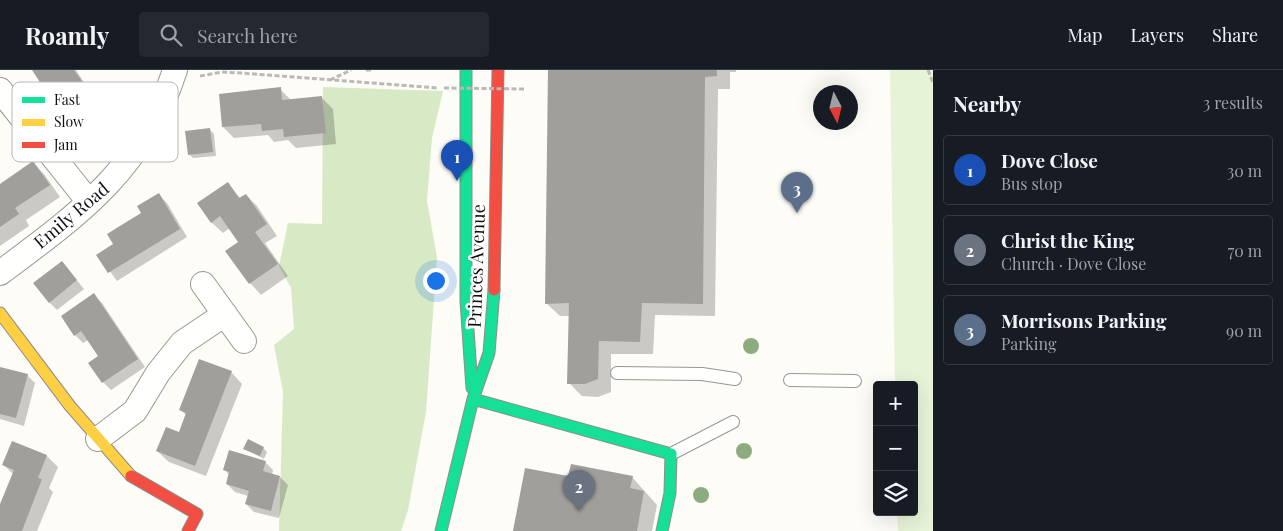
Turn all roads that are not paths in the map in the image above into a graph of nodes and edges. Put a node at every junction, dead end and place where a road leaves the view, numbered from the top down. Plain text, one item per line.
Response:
1 (466, 70) edge
2 (498, 70) edge
3 (0, 90) edge
4 (12, 105) edge
5 (57, 162) edge
6 (128, 162) edge
7 (89, 202) junction
8 (0, 273) edge
9 (203, 284) dead end
10 (0, 313) edge
11 (225, 314) junction
12 (244, 340) dead end
13 (618, 374) dead end
14 (736, 379) dead end
15 (790, 380) dead end
16 (855, 380) dead end
17 (473, 399) junction
18 (733, 422) dead end
19 (98, 440) junction
20 (671, 454) junction
21 (188, 531) edge
22 (441, 531) edge
23 (662, 531) edge

1 - 17 street, Princes Avenue
2 - 17 street, Princes Avenue
3 - 4 street
5 - 7 street
6 - 7 street, Emily Road
7 - 8 street, Emily Road
9 - 11 street
10 - 19 street
11 - 12 street
11 - 19 street
13 - 14 lane
15 - 16 lane
17 - 20 street
17 - 22 street, Princes Avenue
18 - 20 lane
19 - 21 street
20 - 23 street

